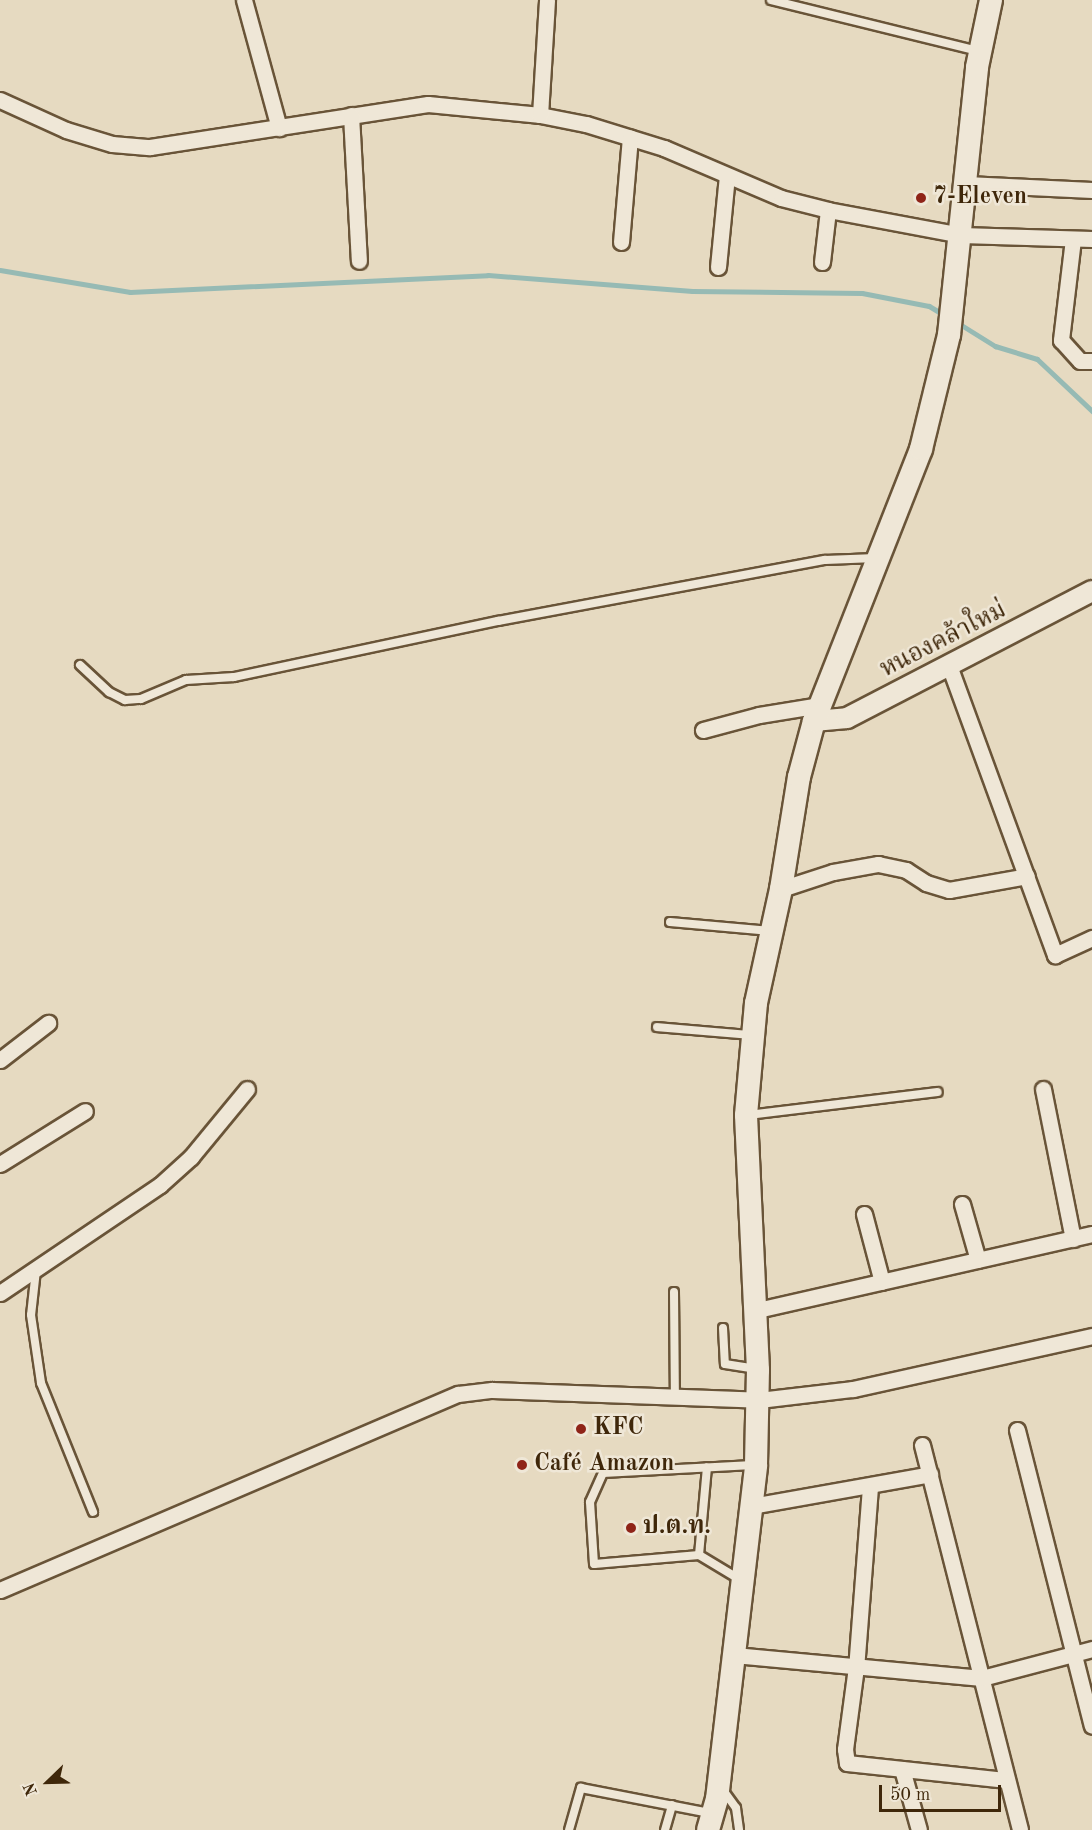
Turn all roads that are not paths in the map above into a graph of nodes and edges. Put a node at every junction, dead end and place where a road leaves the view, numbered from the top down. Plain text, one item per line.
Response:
1 (244, 0) edge
2 (547, 0) edge
3 (771, 0) edge
4 (991, 0) edge
5 (980, 51) junction
6 (0, 100) edge
7 (351, 115) junction
8 (540, 115) junction
9 (279, 128) junction
10 (630, 137) junction
11 (727, 177) junction
12 (966, 184) junction
13 (1092, 189) edge
14 (828, 210) junction
15 (961, 235) junction
16 (1073, 239) junction
17 (1092, 239) edge
18 (621, 242) dead end
19 (359, 261) dead end
20 (822, 262) dead end
21 (718, 267) dead end
22 (1092, 361) edge
23 (877, 558) junction
24 (1092, 591) edge
25 (80, 665) dead end
26 (950, 668) junction
27 (817, 713) junction
28 (703, 730) dead end
29 (1027, 876) junction
30 (781, 889) junction
31 (670, 922) dead end
32 (772, 932) junction
33 (1092, 938) edge
34 (48, 1023) dead end
35 (657, 1026) dead end
36 (753, 1035) junction
37 (0, 1060) edge
38 (247, 1089) dead end
39 (1043, 1089) dead end
40 (939, 1092) dead end
41 (85, 1111) dead end
42 (746, 1115) junction
43 (0, 1164) edge
44 (962, 1204) dead end
45 (864, 1214) dead end
46 (1092, 1234) edge
47 (1073, 1239) junction
48 (978, 1260) junction
49 (36, 1268) junction
50 (882, 1282) junction
51 (674, 1292) dead end
52 (0, 1293) edge
53 (753, 1311) junction
54 (723, 1328) dead end
55 (1091, 1339) edge
56 (758, 1370) junction
57 (675, 1396) junction
58 (759, 1400) junction
59 (1017, 1430) dead end
60 (922, 1445) dead end
61 (756, 1465) junction
62 (707, 1467) junction
63 (930, 1474) junction
64 (870, 1487) junction
65 (751, 1506) junction
66 (93, 1512) dead end
67 (699, 1555) junction
68 (743, 1582) junction
69 (0, 1590) edge
70 (1092, 1649) edge
71 (1074, 1653) junction
72 (734, 1655) junction
73 (856, 1667) junction
74 (982, 1678) junction
75 (1092, 1726) edge
76 (902, 1769) junction
77 (1006, 1780) junction
78 (718, 1784) junction
79 (672, 1805) junction
80 (711, 1822) edge
81 (569, 1830) edge
82 (665, 1830) edge
83 (739, 1830) edge
84 (919, 1830) edge
85 (1020, 1830) edge

1 - 9 street
2 - 8 street
3 - 5 lane
4 - 5 main road
5 - 12 main road
6 - 9 street
7 - 8 street
7 - 9 street
7 - 19 street
8 - 10 street
10 - 11 street
10 - 18 street
11 - 14 street
11 - 21 street
12 - 13 street
12 - 15 main road
14 - 15 street
14 - 20 street
15 - 16 street
15 - 23 main road
16 - 17 street
16 - 22 street
23 - 25 lane
23 - 27 main road
24 - 26 street, หนองคล้าใหม่
26 - 27 street, หนองคล้าใหม่
26 - 29 street
27 - 28 street
27 - 30 main road
29 - 30 street
29 - 33 street
30 - 32 main road
31 - 32 lane
32 - 36 main road
34 - 37 street
35 - 36 lane
36 - 42 main road
38 - 49 street
39 - 47 street
40 - 42 lane
41 - 43 street
42 - 53 main road
44 - 48 street
45 - 50 street
46 - 47 street
47 - 48 street
48 - 50 street
49 - 52 street
49 - 66 lane
50 - 53 street
51 - 57 lane
53 - 56 main road
54 - 56 lane
55 - 58 street
56 - 58 main road
57 - 58 street
57 - 69 street
58 - 61 main road
59 - 71 street
60 - 63 street
61 - 62 lane
61 - 65 main road
62 - 67 lane
62 - 67 lane
63 - 64 street
63 - 74 street
64 - 65 street
64 - 73 street
65 - 68 main road
67 - 68 lane
68 - 72 main road
70 - 71 street
71 - 74 street
71 - 75 street
72 - 73 street
72 - 78 main road
73 - 74 street
73 - 76 street
74 - 77 street
76 - 77 street
76 - 84 street
77 - 85 street
78 - 80 main road
78 - 83 lane
79 - 80 lane
79 - 81 lane
79 - 82 lane

